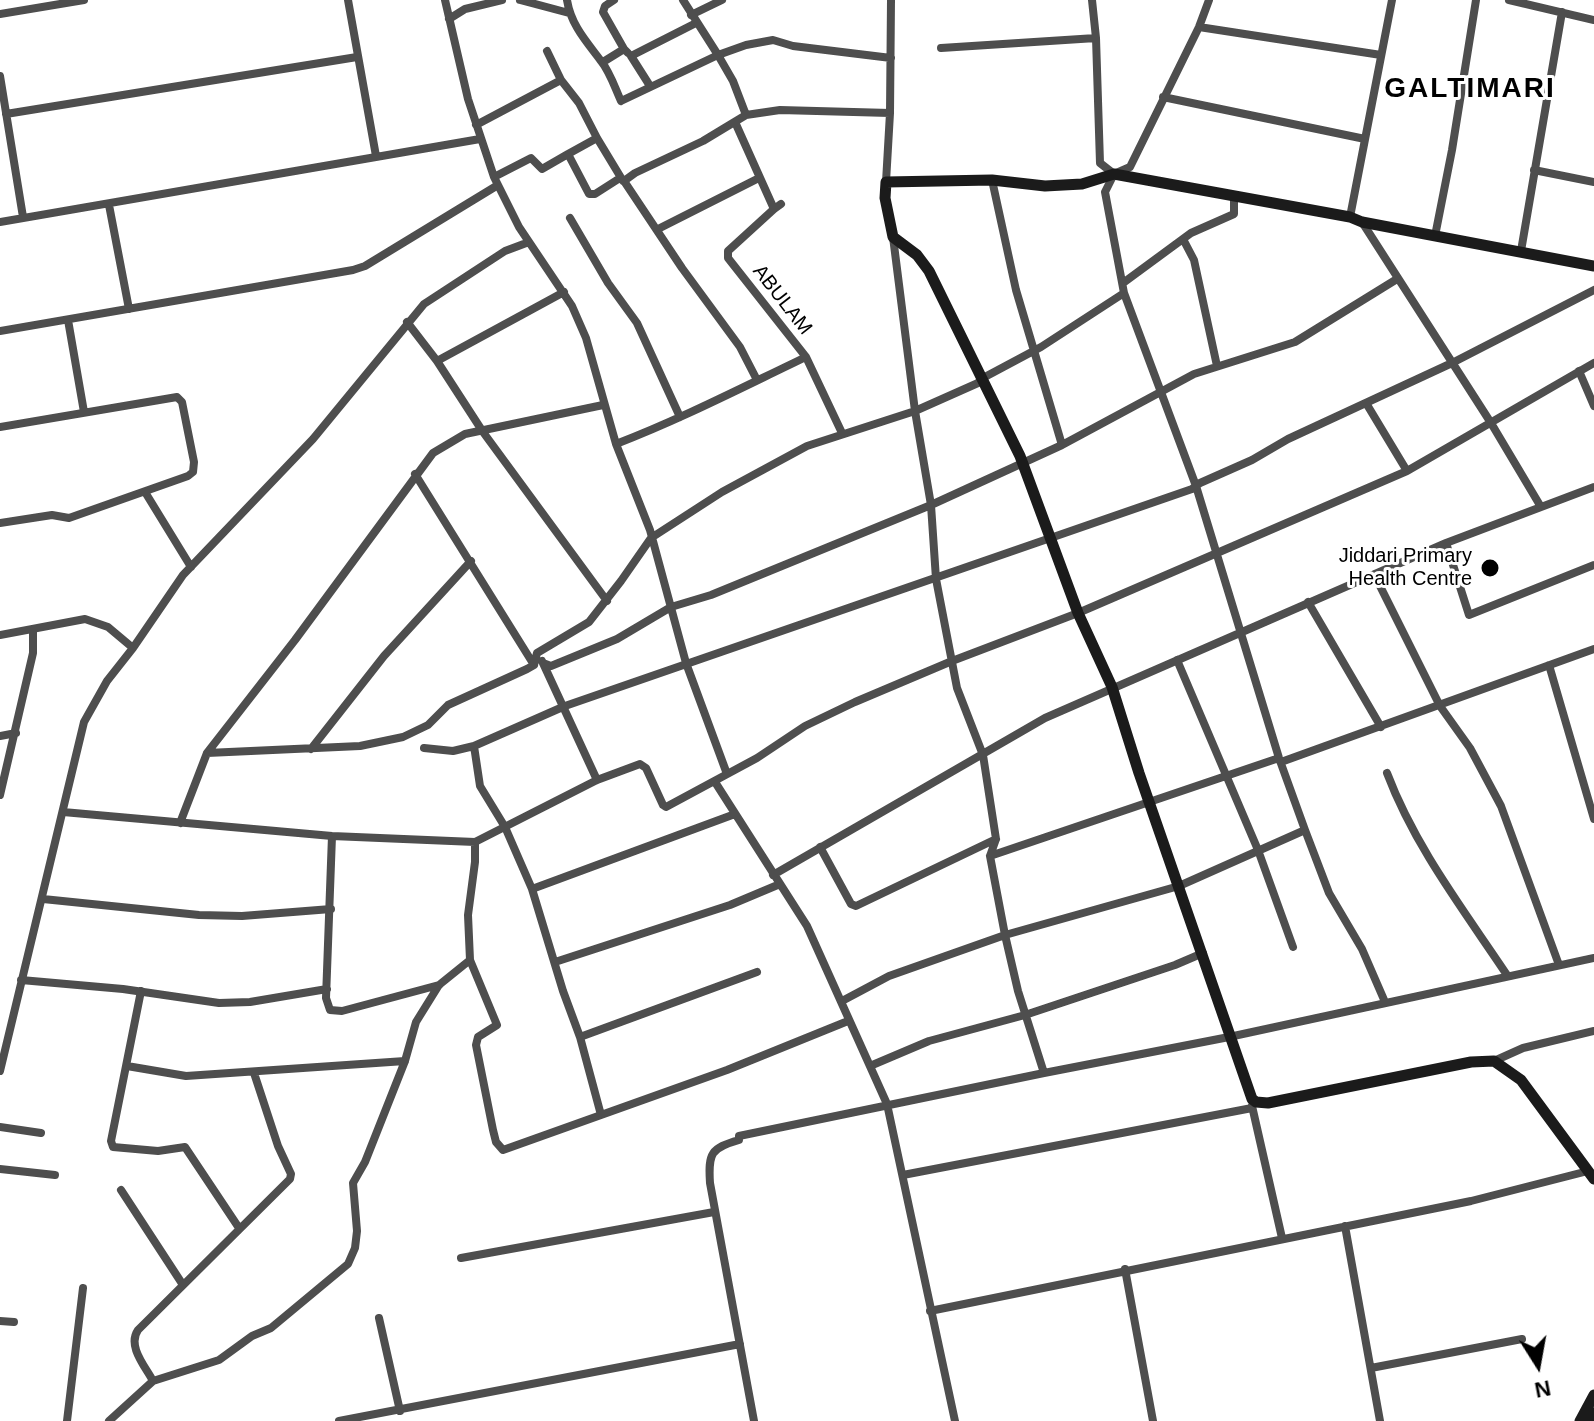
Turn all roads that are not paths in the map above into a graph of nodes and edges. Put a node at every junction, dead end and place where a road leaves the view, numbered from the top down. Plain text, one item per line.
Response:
1 (84, 0) edge
2 (348, 0) edge
3 (445, 0) edge
4 (502, 0) edge
5 (520, 0) edge
6 (567, 0) edge
7 (614, 0) edge
8 (683, 0) edge
9 (722, 0) edge
10 (891, 0) edge
11 (1092, 0) edge
12 (1209, 0) edge
13 (1392, 0) edge
14 (1476, 0) edge
15 (1509, 0) edge
16 (1562, 12) junction
17 (569, 13) junction
18 (0, 14) edge
19 (449, 19) junction
20 (694, 19) junction
21 (1594, 20) edge
22 (1199, 27) junction
23 (1096, 38) junction
24 (941, 48) dead end
25 (547, 51) dead end
26 (628, 52) junction
27 (718, 55) junction
28 (1381, 55) junction
29 (357, 57) junction
30 (891, 58) junction
31 (603, 62) junction
32 (0, 76) edge
33 (561, 80) junction
34 (650, 86) junction
35 (1163, 97) junction
36 (890, 113) junction
37 (6, 114) junction
38 (746, 115) junction
39 (735, 122) junction
40 (476, 125) junction
41 (597, 138) junction
42 (480, 139) junction
43 (1365, 139) junction
44 (568, 154) junction
45 (376, 156) junction
46 (1534, 170) junction
47 (1114, 174) junction
48 (759, 178) junction
49 (622, 179) junction
50 (992, 180) junction
51 (496, 181) junction
52 (886, 182) junction
53 (1594, 182) edge
54 (1234, 195) junction
55 (109, 205) junction
56 (23, 217) junction
57 (1350, 217) junction
58 (570, 218) dead end
59 (0, 222) edge
60 (1362, 222) junction
61 (658, 229) junction
62 (1435, 236) junction
63 (893, 237) junction
64 (1183, 239) junction
65 (529, 242) junction
66 (1521, 251) junction
67 (1594, 266) edge
68 (1397, 279) junction
69 (1124, 288) junction
70 (1594, 290) edge
71 (564, 292) junction
72 (129, 309) junction
73 (68, 320) junction
74 (407, 322) junction
75 (0, 331) edge
76 (1036, 349) junction
77 (806, 357) junction
78 (437, 361) junction
79 (1452, 363) junction
80 (1594, 363) edge
81 (1217, 366) junction
82 (1579, 371) junction
83 (981, 379) junction
84 (757, 380) junction
85 (1162, 392) junction
86 (1366, 403) junction
87 (603, 405) junction
88 (1594, 406) edge
89 (915, 411) junction
90 (84, 412) junction
91 (680, 417) junction
92 (1491, 423) junction
93 (0, 427) edge
94 (483, 432) junction
95 (842, 433) junction
96 (616, 444) junction
97 (1062, 445) junction
98 (1023, 463) junction
99 (1407, 471) junction
100 (415, 474) junction
101 (1196, 486) junction
102 (1594, 487) edge
103 (145, 492) junction
104 (931, 505) junction
105 (1541, 507) junction
106 (0, 523) edge
107 (651, 538) junction
108 (1052, 539) junction
109 (1446, 543) junction
110 (1215, 554) junction
111 (471, 561) junction
112 (1594, 565) edge
113 (191, 567) junction
114 (1375, 576) junction
115 (936, 579) junction
116 (607, 601) junction
117 (1308, 602) junction
118 (671, 607) junction
119 (1078, 613) junction
120 (33, 629) junction
121 (1239, 632) junction
122 (0, 635) edge
123 (133, 648) junction
124 (1594, 649) edge
125 (1177, 660) junction
126 (952, 661) junction
127 (686, 663) junction
128 (539, 664) junction
129 (1549, 665) junction
130 (1112, 687) junction
131 (565, 706) junction
132 (1440, 706) junction
133 (1381, 727) junction
134 (16, 733) junction
135 (0, 736) edge
136 (474, 746) junction
137 (424, 748) dead end
138 (311, 749) junction
139 (207, 753) junction
140 (983, 755) junction
141 (1280, 760) junction
142 (1387, 773) dead end
143 (727, 774) junction
144 (1225, 776) junction
145 (597, 780) junction
146 (715, 782) junction
147 (1590, 792) edge
148 (0, 795) edge
149 (1149, 803) junction
150 (63, 812) junction
151 (735, 814) junction
152 (1594, 819) edge
153 (180, 823) junction
154 (505, 827) junction
155 (1305, 830) junction
156 (332, 836) junction
157 (996, 839) junction
158 (475, 842) junction
159 (820, 847) junction
160 (1258, 850) junction
161 (990, 856) junction
162 (773, 875) junction
163 (780, 884) junction
164 (1179, 886) junction
165 (532, 889) junction
166 (43, 899) junction
167 (331, 909) junction
168 (1005, 935) junction
169 (1293, 947) dead end
170 (1203, 953) junction
171 (1594, 958) edge
172 (470, 960) junction
173 (555, 962) junction
174 (1559, 965) junction
175 (757, 972) dead end
176 (1507, 975) junction
177 (21, 980) junction
178 (439, 985) junction
179 (327, 989) junction
180 (141, 991) junction
181 (842, 1001) junction
182 (1385, 1002) junction
183 (1025, 1015) junction
184 (848, 1021) junction
185 (1594, 1031) edge
186 (580, 1037) junction
187 (1229, 1037) junction
188 (405, 1061) junction
189 (1494, 1061) junction
190 (127, 1066) junction
191 (870, 1066) junction
192 (0, 1071) edge
193 (254, 1073) junction
194 (1044, 1073) junction
195 (887, 1104) junction
196 (1252, 1104) junction
197 (601, 1115) junction
198 (0, 1127) edge
199 (41, 1133) dead end
200 (0, 1169) edge
201 (55, 1175) dead end
202 (903, 1175) junction
203 (1591, 1175) edge
204 (121, 1190) dead end
205 (714, 1212) junction
206 (1345, 1226) junction
207 (239, 1228) junction
208 (1282, 1238) junction
209 (461, 1258) dead end
210 (1125, 1269) junction
211 (183, 1285) junction
212 (83, 1288) dead end
213 (930, 1311) junction
214 (379, 1318) dead end
215 (0, 1321) edge
216 (14, 1322) dead end
217 (1522, 1339) dead end
218 (740, 1344) junction
219 (1371, 1368) junction
220 (153, 1381) junction
221 (1594, 1395) edge
222 (400, 1411) junction
223 (1594, 1413) edge
224 (67, 1421) edge
225 (109, 1421) edge
226 (339, 1421) edge
227 (754, 1421) edge
228 (955, 1421) edge
229 (1153, 1421) edge
230 (1380, 1421) edge
231 (1580, 1421) edge
232 (1590, 1421) edge

1 - 18 street
2 - 29 street
3 - 19 street
4 - 19 street
5 - 17 street
6 - 17 street
7 - 26 street
8 - 20 street
9 - 20 street
10 - 30 street
11 - 23 street
12 - 22 street
13 - 28 street
14 - 62 street
15 - 16 street
16 - 21 street
16 - 46 street
17 - 31 street
19 - 40 street
20 - 26 street
20 - 27 street
22 - 28 street
22 - 35 street
23 - 24 street
23 - 47 street
25 - 33 street
26 - 31 street
26 - 34 street
27 - 30 street
27 - 34 street
27 - 38 street
28 - 43 street
29 - 37 street
29 - 45 street
30 - 36 street
31 - 34 street
32 - 37 street
33 - 40 street
33 - 41 street
35 - 43 street
35 - 47 street
36 - 38 street
36 - 52 street
37 - 56 street
38 - 39 street
39 - 48 street
39 - 49 street
40 - 42 street
41 - 44 street
41 - 49 street
42 - 45 street
42 - 51 street
43 - 57 street
44 - 49 street
44 - 51 street
45 - 55 street
46 - 53 street
46 - 66 street
47 - 50 street
47 - 54 street
47 - 69 street
48 - 61 street
48 - 77 street, ABULAM
49 - 61 street
50 - 52 street
50 - 76 street
51 - 65 street
51 - 72 street
52 - 63 street
54 - 57 street
54 - 64 street
55 - 56 street
55 - 72 street
56 - 59 street
57 - 60 street
58 - 91 street
60 - 62 street
60 - 68 street
61 - 84 street
62 - 66 street
63 - 83 street
63 - 89 street
64 - 69 street
64 - 81 street
65 - 71 street
65 - 74 street
66 - 67 street
68 - 79 street
68 - 81 street
69 - 76 street
69 - 85 street
70 - 79 street
71 - 78 street
71 - 87 street
72 - 73 street
73 - 75 street
73 - 90 street
74 - 78 street
74 - 113 street
76 - 83 street
76 - 97 street
77 - 84 street
77 - 95 street, ABULAM
78 - 94 street
79 - 86 street
79 - 92 street
80 - 82 street
81 - 85 street
82 - 88 street
82 - 92 street
83 - 89 street
83 - 98 street
84 - 91 street
85 - 97 street
85 - 101 street
86 - 99 street
86 - 101 street
87 - 94 street
87 - 96 street
89 - 95 street
89 - 104 street
90 - 93 street
90 - 103 street
91 - 96 street
92 - 99 street
92 - 105 street
94 - 100 street
94 - 116 street
95 - 107 street
96 - 107 street
97 - 98 street
98 - 104 street
98 - 108 street
99 - 110 street
100 - 111 street
100 - 139 street
101 - 108 street
101 - 110 street
102 - 105 street
103 - 106 street
103 - 113 street
104 - 115 street
104 - 118 street
105 - 109 street
107 - 116 street
107 - 118 street
108 - 115 street
108 - 119 street
109 - 112 street
109 - 114 street
110 - 119 street
110 - 121 street
111 - 128 street
111 - 138 street
113 - 123 street
114 - 117 street
114 - 132 street
115 - 126 street
115 - 127 street
116 - 128 street
117 - 121 street
117 - 133 street
118 - 127 street
118 - 128 street
119 - 126 street
119 - 130 street
120 - 122 street
120 - 123 street
120 - 134 street
121 - 125 street
121 - 141 street
123 - 150 street
124 - 129 street
125 - 130 street
125 - 144 street
126 - 140 street
126 - 143 street
127 - 131 street
127 - 143 street
128 - 131 street
128 - 138 street
129 - 132 street
129 - 147 street
130 - 140 street
130 - 149 street
131 - 136 street
131 - 145 street
132 - 133 street
132 - 174 street
133 - 141 street
134 - 135 street
134 - 148 street
136 - 137 street
136 - 154 street
138 - 139 street
139 - 153 street
140 - 157 street
140 - 159 street
141 - 144 street
141 - 155 street
142 - 176 street
143 - 146 street
144 - 149 street
144 - 160 street
145 - 146 street
145 - 154 street
146 - 151 street
147 - 152 street
149 - 161 street
149 - 164 street
150 - 153 street
150 - 166 street
151 - 162 street
151 - 165 street
153 - 156 street
154 - 158 street
154 - 165 street
155 - 160 street
155 - 182 street
156 - 158 street
156 - 167 street
157 - 159 street
157 - 161 street
158 - 172 street
159 - 162 street
160 - 164 street
160 - 169 street
161 - 168 street
162 - 163 street
163 - 173 street
163 - 181 street
164 - 168 street
164 - 170 street
165 - 173 street
166 - 167 street
166 - 177 street
167 - 179 street
168 - 181 street
168 - 183 street
170 - 183 street
170 - 187 street
171 - 174 street
172 - 178 street
172 - 197 street
173 - 186 street
174 - 176 street
175 - 186 street
176 - 182 street
177 - 180 street
177 - 192 street
178 - 179 street
178 - 188 street
179 - 180 street
180 - 190 street
181 - 184 street
182 - 187 street
183 - 191 street
183 - 194 street
184 - 191 street
184 - 197 street
185 - 189 street
186 - 197 street
187 - 194 street
187 - 196 street
188 - 193 street
188 - 220 street
189 - 196 street
189 - 203 street
190 - 193 street
190 - 207 street
191 - 195 street
193 - 207 street
194 - 195 street
195 - 202 street
195 - 205 street
196 - 202 street
196 - 208 street
198 - 199 street
200 - 201 street
202 - 213 street
203 - 206 street
204 - 211 street
205 - 209 street
205 - 218 street
206 - 208 street
206 - 219 street
207 - 211 street
208 - 210 street
210 - 213 street
210 - 229 street
211 - 220 street
212 - 224 street
213 - 228 street
214 - 222 street
215 - 216 street
217 - 219 street
218 - 222 street
218 - 227 street
219 - 230 street
220 - 225 street
221 - 231 street
222 - 226 street
223 - 232 street

